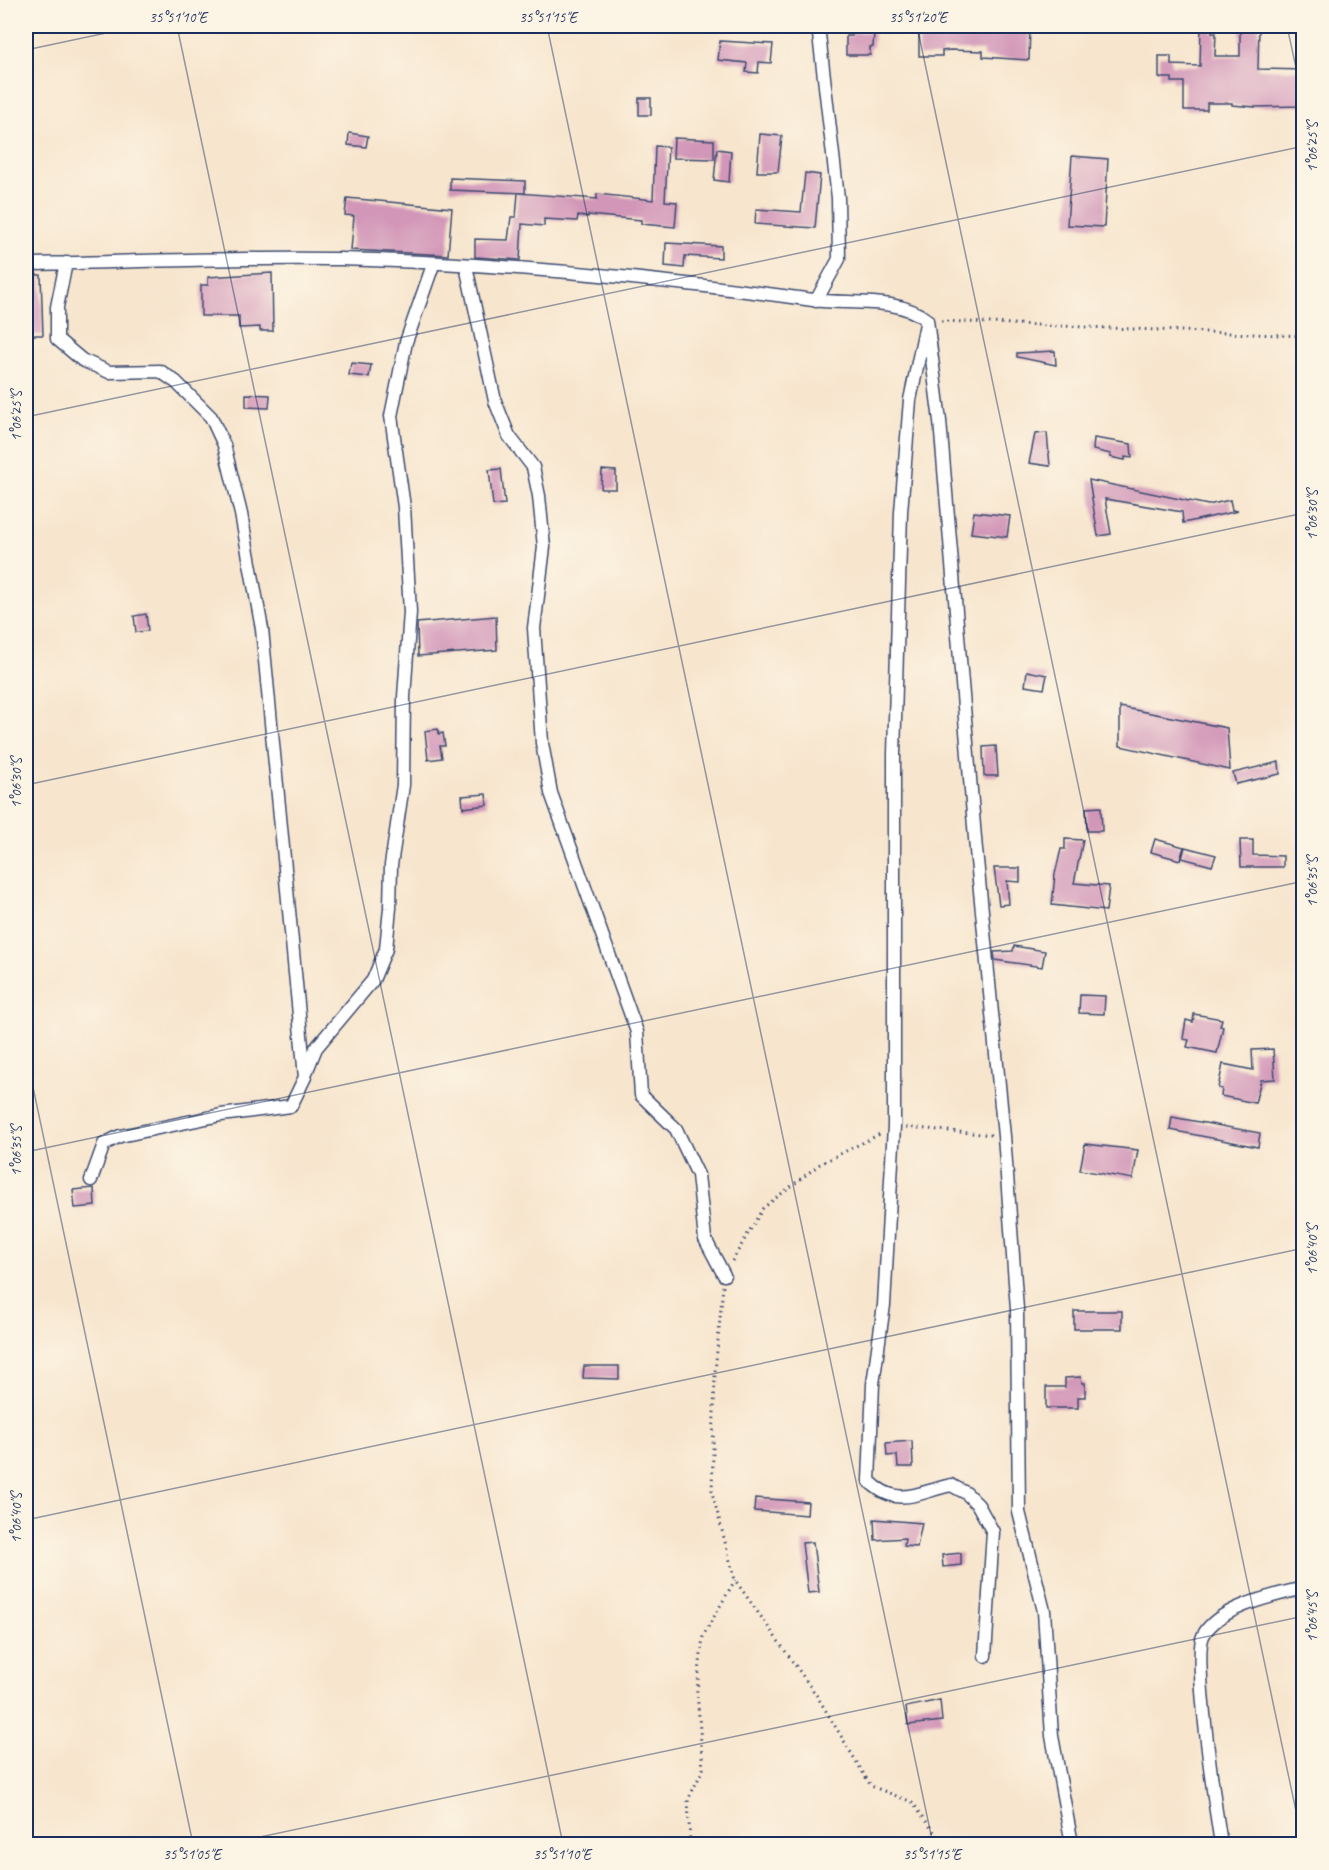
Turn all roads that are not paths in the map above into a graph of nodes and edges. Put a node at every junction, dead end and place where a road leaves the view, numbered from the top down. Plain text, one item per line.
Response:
1 (818, 26) edge
2 (66, 263) junction
3 (26, 264) edge
4 (433, 264) junction
5 (466, 266) junction
6 (816, 301) junction
7 (927, 320) junction
8 (305, 1077) junction
9 (91, 1180) dead end
10 (724, 1275) road end
11 (1304, 1588) edge
12 (984, 1656) dead end
13 (1072, 1845) edge
14 (1221, 1845) edge

1 - 6 street
2 - 3 street
2 - 4 street
2 - 8 street
4 - 5 street
4 - 8 street
5 - 6 street
5 - 10 street
6 - 7 street
7 - 12 street
7 - 13 street
8 - 9 street
11 - 14 street

